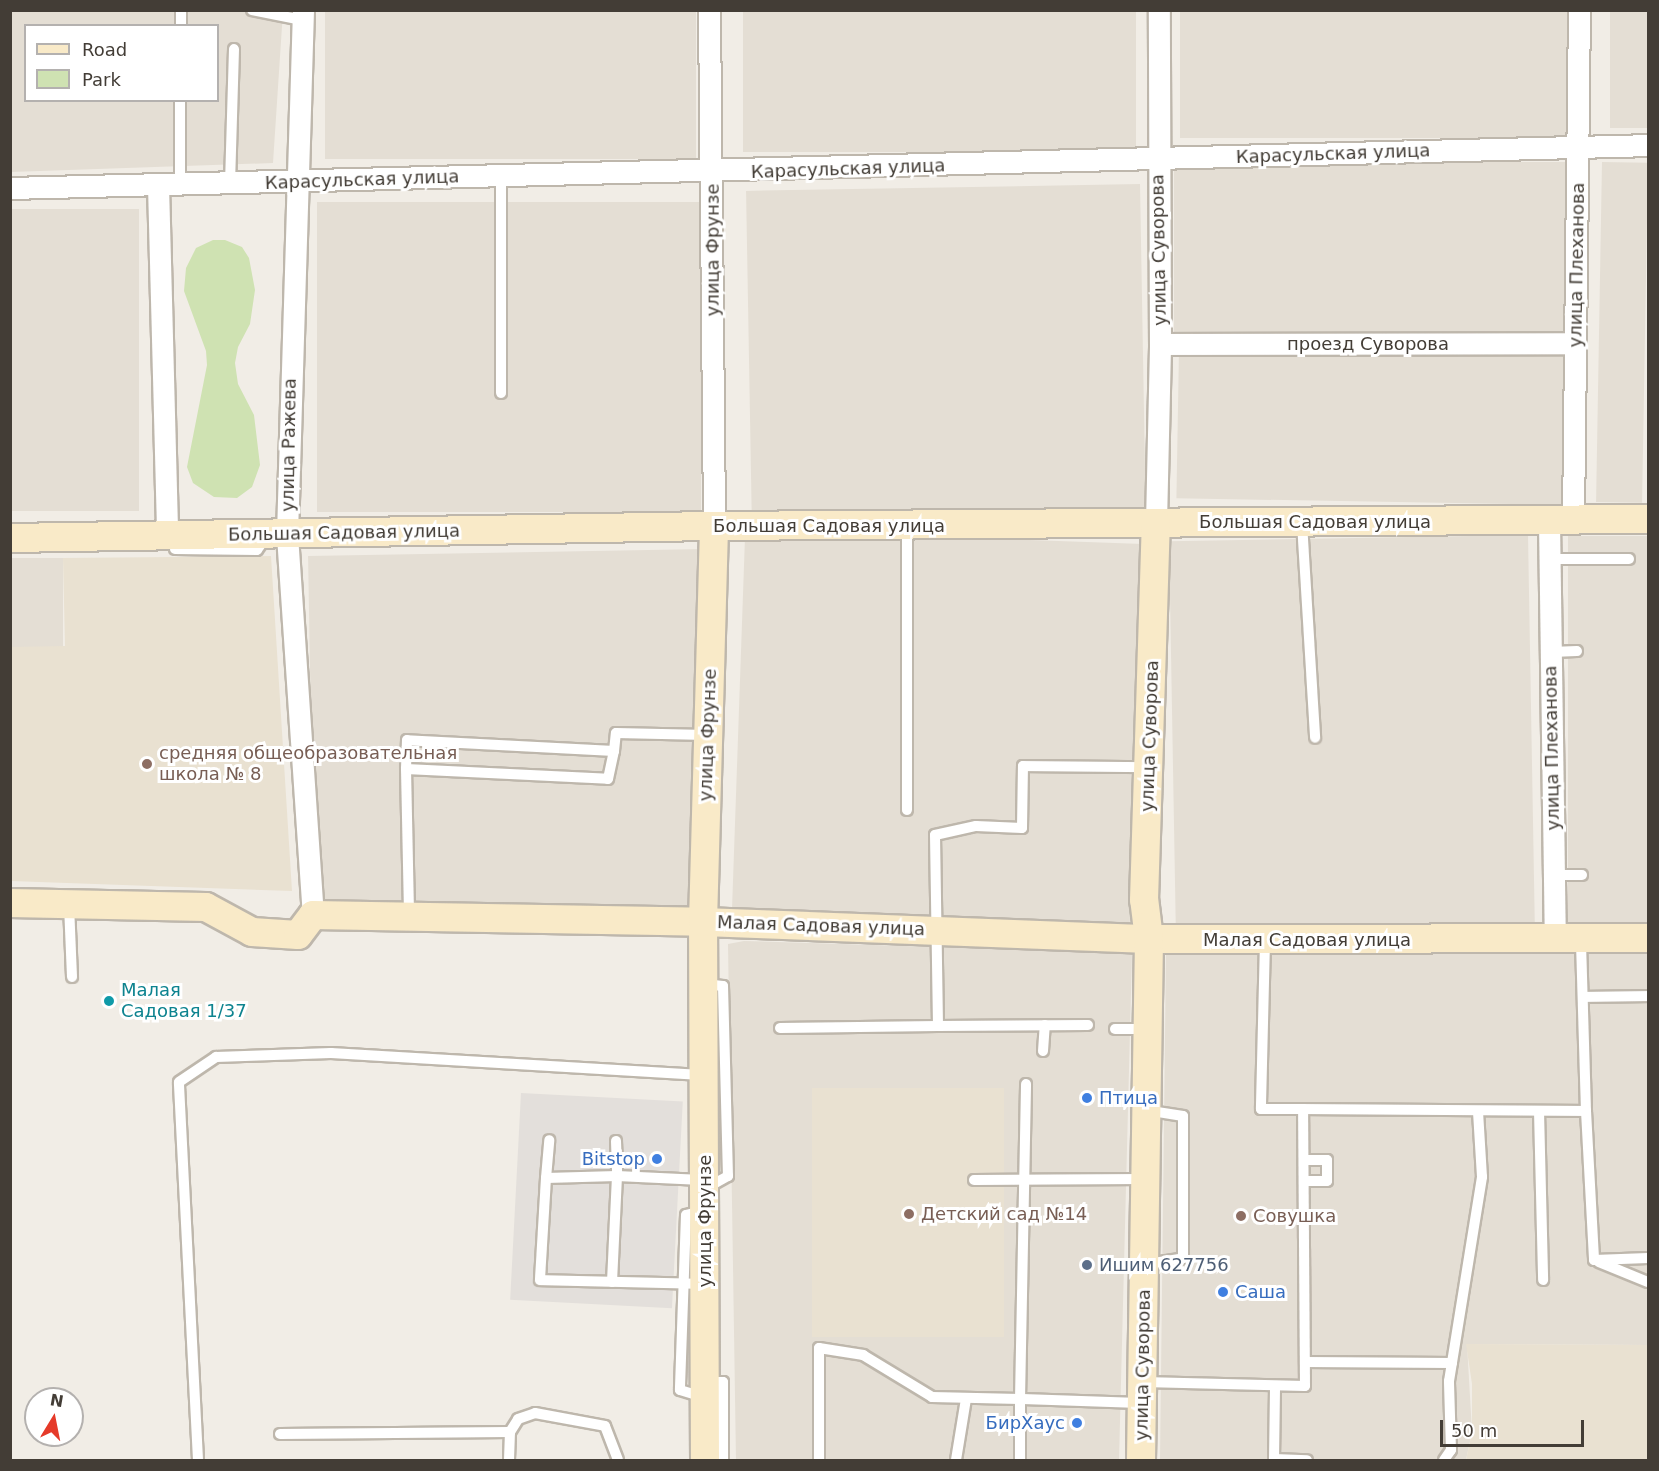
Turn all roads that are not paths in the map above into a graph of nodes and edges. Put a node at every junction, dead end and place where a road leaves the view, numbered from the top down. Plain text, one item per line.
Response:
1 (252, 10) edge
2 (709, 10) edge
3 (1159, 10) edge
4 (1579, 10) edge
5 (302, 15) edge
6 (234, 50) dead end
7 (180, 102) edge
8 (1578, 146) junction
9 (1648, 146) edge
10 (1158, 160) junction
11 (712, 172) junction
12 (501, 176) junction
13 (295, 182) junction
14 (230, 184) junction
15 (158, 185) junction
16 (180, 185) junction
17 (10, 188) edge
18 (1575, 343) junction
19 (1160, 345) junction
20 (501, 393) dead end
21 (1648, 519) edge
22 (1561, 521) junction
23 (1302, 522) junction
24 (1156, 523) junction
25 (714, 526) junction
26 (907, 526) junction
27 (277, 535) junction
28 (160, 536) junction
29 (10, 538) edge
30 (1550, 559) junction
31 (1629, 559) dead end
32 (1577, 651) dead end
33 (1551, 652) junction
34 (707, 735) junction
35 (1315, 738) dead end
36 (614, 752) junction
37 (1154, 754) junction
38 (406, 769) junction
39 (907, 810) dead end
40 (1554, 875) junction
41 (1582, 875) dead end
42 (10, 903) edge
43 (69, 904) junction
44 (313, 915) junction
45 (409, 916) junction
46 (703, 922) junction
47 (934, 930) junction
48 (1648, 938) edge
49 (1149, 939) junction
50 (1568, 940) junction
51 (1265, 941) junction
52 (72, 977) dead end
53 (1648, 996) edge
54 (1583, 997) junction
55 (714, 1021) junction
56 (1046, 1025) junction
57 (1088, 1025) dead end
58 (938, 1026) junction
59 (780, 1028) dead end
60 (1116, 1029) dead end
61 (1148, 1029) junction
62 (1043, 1051) dead end
63 (704, 1075) junction
64 (1026, 1084) dead end
65 (1303, 1109) junction
66 (1147, 1110) junction
67 (1478, 1110) junction
68 (1539, 1111) junction
69 (1586, 1112) junction
70 (549, 1140) dead end
71 (616, 1141) dead end
72 (1304, 1160) junction
73 (617, 1176) junction
74 (1022, 1177) junction
75 (546, 1178) junction
76 (1146, 1179) junction
77 (974, 1180) dead end
78 (1304, 1181) junction
79 (706, 1193) junction
80 (1648, 1258) edge
81 (1594, 1260) junction
82 (1145, 1264) junction
83 (1544, 1280) dead end
84 (612, 1282) junction
85 (1648, 1282) edge
86 (695, 1284) junction
87 (1305, 1362) junction
88 (1452, 1363) junction
89 (1275, 1386) junction
90 (706, 1390) junction
91 (1142, 1393) junction
92 (966, 1399) junction
93 (1020, 1399) junction
94 (510, 1432) junction
95 (280, 1434) dead end
96 (1274, 1460) edge
97 (198, 1461) edge
98 (509, 1461) edge
99 (618, 1461) edge
100 (705, 1461) edge
101 (723, 1461) edge
102 (819, 1461) edge
103 (956, 1461) edge
104 (1020, 1461) edge
105 (1141, 1461) edge
106 (1307, 1461) edge
107 (1444, 1461) edge

1 - 5 lane
2 - 11 street, улица Фрунзе
3 - 10 street, улица Суворова
4 - 8 street, улица Плеханова
5 - 13 street, улица Ражева
6 - 14 lane
7 - 16 lane
8 - 9 street, Карасульская улица
8 - 10 street, Карасульская улица
8 - 18 street, улица Плеханова
10 - 11 street, Карасульская улица
10 - 19 street, улица Суворова
11 - 12 street, Карасульская улица
11 - 25 street, улица Фрунзе
12 - 13 street, Карасульская улица
12 - 20 lane
13 - 14 street, Карасульская улица
13 - 27 street, улица Ражева
14 - 16 street, Карасульская улица
15 - 16 street, Карасульская улица
15 - 17 street, Карасульская улица
15 - 28 street
18 - 19 street, проезд Суворова
18 - 22 street, улица Плеханова
19 - 24 street, улица Суворова
21 - 22 street, Большая Садовая улица
22 - 23 street, Большая Садовая улица
22 - 30 street, улица Плеханова
23 - 24 street, Большая Садовая улица
23 - 35 lane
24 - 26 street, Большая Садовая улица
24 - 37 street, улица Суворова
25 - 26 street, Большая Садовая улица
25 - 27 street, Большая Садовая улица
25 - 34 street, улица Фрунзе
26 - 39 lane
27 - 28 street, Большая Садовая улица
27 - 44 street, улица Ражева
28 - 29 street, Большая Садовая улица
30 - 31 lane
30 - 33 street, улица Плеханова
32 - 33 lane
33 - 40 street, улица Плеханова
34 - 36 lane
34 - 46 street, улица Фрунзе
36 - 38 lane
36 - 38 lane
37 - 47 lane
37 - 49 street, улица Суворова
38 - 45 lane
40 - 41 lane
40 - 50 street, улица Плеханова
42 - 43 street
43 - 44 street
43 - 52 lane
44 - 45 street, Малая Садовая улица
45 - 46 street, Малая Садовая улица
46 - 47 street, Малая Садовая улица
46 - 55 street, улица Фрунзе
47 - 49 street, Малая Садовая улица
47 - 58 lane
48 - 50 street, Малая Садовая улица
49 - 51 street, Малая Садовая улица
49 - 61 street, улица Суворова
50 - 51 street, Малая Садовая улица
50 - 54 lane
51 - 65 lane
53 - 54 lane
54 - 69 lane
55 - 63 street, улица Фрунзе
55 - 79 lane
56 - 57 lane
56 - 58 lane
56 - 62 lane
58 - 59 lane
60 - 61 lane
61 - 66 street, улица Суворова
63 - 79 street, улица Фрунзе
63 - 97 lane
64 - 74 lane
65 - 67 lane
65 - 72 lane
66 - 76 street, улица Суворова
66 - 82 lane
67 - 68 lane
67 - 88 lane
68 - 69 lane
68 - 83 lane
69 - 81 lane
70 - 75 lane
71 - 73 lane
72 - 78 lane
72 - 78 lane
73 - 75 lane
73 - 79 lane
73 - 84 lane
74 - 76 lane
74 - 77 lane
74 - 93 lane
75 - 84 lane
76 - 82 street, улица Суворова
78 - 87 lane
79 - 86 street, улица Фрунзе
80 - 81 lane
81 - 85 lane
82 - 91 street, улица Суворова
84 - 86 lane
86 - 90 street, улица Фрунзе
87 - 88 lane
87 - 89 lane
88 - 107 lane
89 - 91 lane
89 - 96 lane
90 - 100 street, улица Фрунзе
90 - 101 lane
91 - 93 lane
91 - 105 street, улица Суворова
92 - 93 lane
92 - 102 lane
92 - 103 lane
93 - 104 lane
94 - 95 lane
94 - 98 lane
94 - 99 lane
96 - 106 lane

